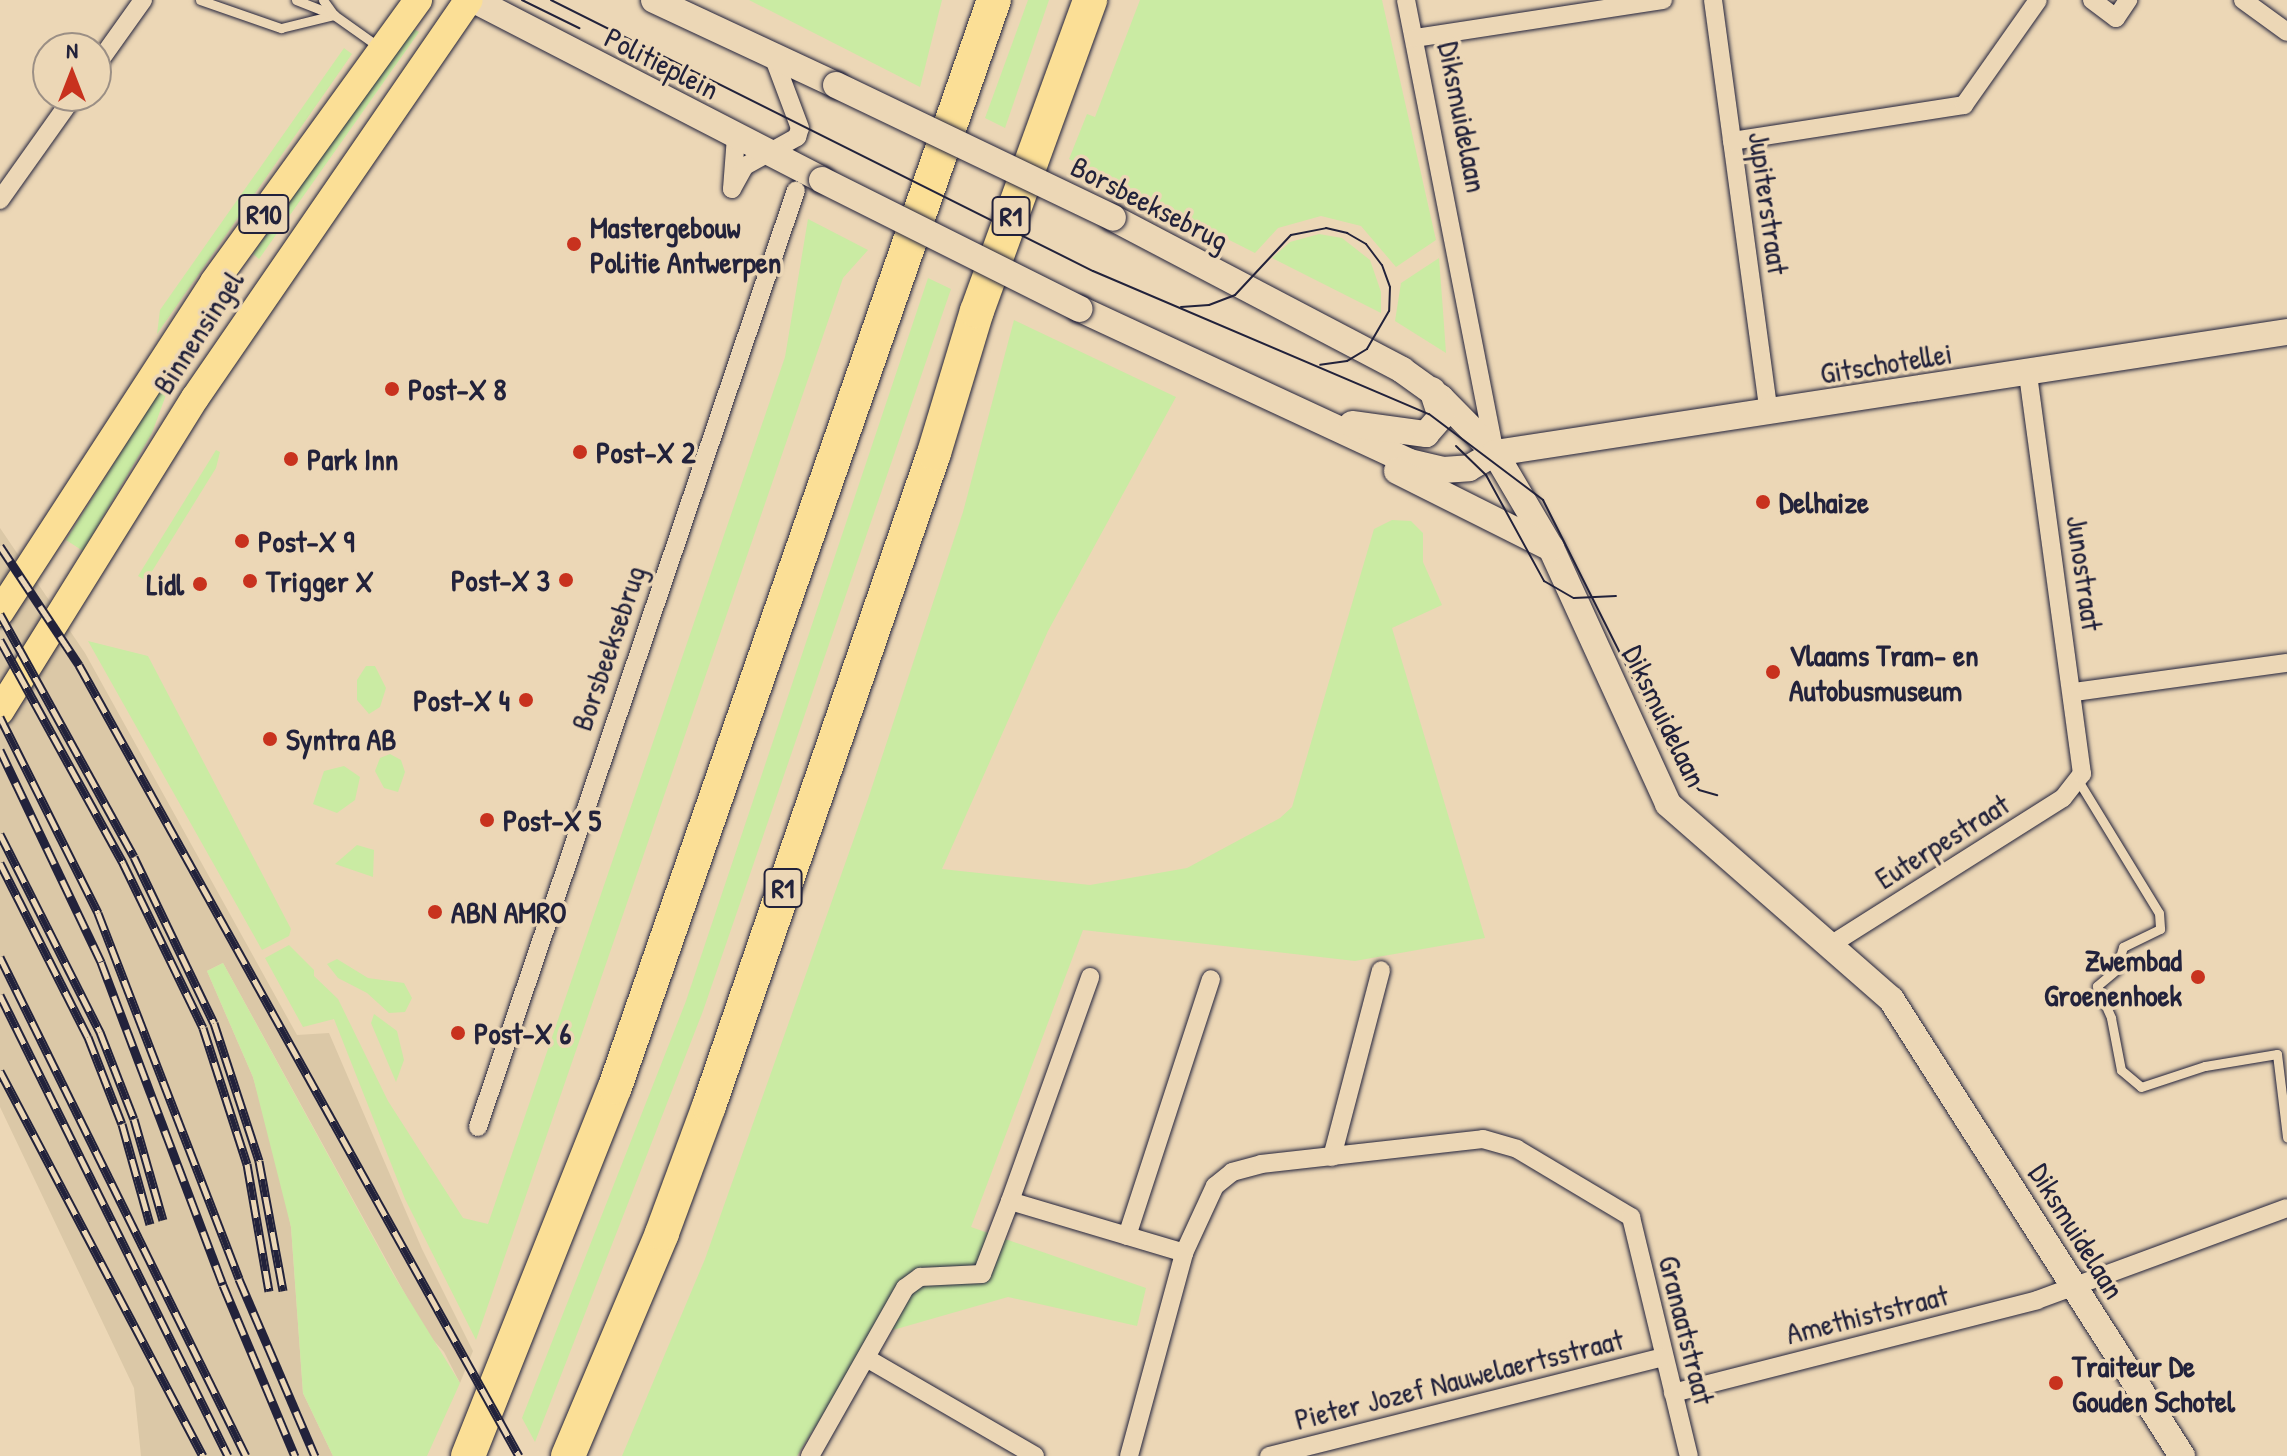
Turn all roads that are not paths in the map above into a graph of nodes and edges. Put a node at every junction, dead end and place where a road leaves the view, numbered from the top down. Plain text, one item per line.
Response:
1 (143, 0) edge
2 (200, 0) edge
3 (296, 0) edge
4 (323, 0) edge
5 (418, 0) edge
6 (472, 0) edge
7 (654, 0) edge
8 (994, 0) edge
9 (1090, 0) edge
10 (1406, 0) edge
11 (1663, 0) edge
12 (1713, 0) edge
13 (2038, 0) edge
14 (2092, 0) edge
15 (2128, 0) edge
16 (2243, 0) edge
17 (334, 15) junction
18 (2287, 32) edge
19 (1415, 38) junction
20 (112, 44) edge
21 (383, 50) junction
22 (773, 56) junction
23 (836, 85) joint
24 (63, 112) edge
25 (736, 137) junction
26 (1732, 141) junction
27 (772, 155) junction
28 (822, 180) junction
29 (796, 190) junction
30 (0, 200) edge
31 (2287, 332) edge
32 (2028, 373) junction
33 (1431, 388) junction
34 (1769, 414) junction
35 (1313, 416) junction
36 (1495, 453) junction
37 (1551, 548) junction
38 (0, 612) edge
39 (2287, 663) edge
40 (2074, 692) junction
41 (0, 711) edge
42 (2079, 782) junction
43 (1832, 944) junction
44 (1381, 970) dead end
45 (1090, 977) dead end
46 (1211, 979) dead end
47 (478, 1127) dead end
48 (2287, 1137) edge
49 (1332, 1157) junction
50 (1010, 1201) junction
51 (2287, 1208) edge
52 (1127, 1236) junction
53 (1184, 1253) junction
54 (2073, 1285) junction
55 (1663, 1357) junction
56 (868, 1359) junction
57 (1673, 1393) junction
58 (468, 1456) edge
59 (568, 1456) edge
60 (810, 1456) edge
61 (1035, 1456) edge
62 (1129, 1456) edge
63 (1269, 1456) edge
64 (1689, 1456) edge
65 (2182, 1456) edge

1 - 20 street
2 - 17 lane
3 - 17 lane
4 - 17 lane
5 - 21 main road, Binnensingel / R10
6 - 25 street, Politieplein
6 - 41 main road, Binnensingel / R10
7 - 22 street, Politieplein
8 - 58 highway
9 - 59 highway, R1
10 - 19 street, Diksmuidelaan
11 - 19 street
12 - 26 street, Jupiterstraat
13 - 26 street
14 - 15 street
16 - 18 street
17 - 21 lane
19 - 36 street, Diksmuidelaan
21 - 38 main road, Binnensingel / R10
22 - 23 street, Politieplein
22 - 27 street, Politieplein
23 - 33 street, Borsbeeksebrug, bridge
24 - 30 street
25 - 27 street, Politieplein
25 - 27 street, Politieplein
26 - 34 street, Jupiterstraat
27 - 28 street, Politieplein
27 - 29 street
28 - 29 street
28 - 35 street, bridge
29 - 47 street, Borsbeeksebrug
31 - 32 street, Gitschotellei
32 - 34 street, Gitschotellei
32 - 40 street, Junostraat
33 - 35 street
33 - 36 street, Borsbeeksebrug
34 - 36 street, Gitschotellei
35 - 36 street
35 - 37 street
36 - 37 street, Diksmuidelaan
37 - 43 street, Diksmuidelaan
39 - 40 street
40 - 42 street, Junostraat
42 - 43 street, Euterpestraat
42 - 48 lane
43 - 54 street, Diksmuidelaan
44 - 49 street
45 - 50 street
46 - 52 street
49 - 53 street
49 - 55 street, Granaatstraat
50 - 52 street
50 - 56 street
51 - 54 street, Amethiststraat
52 - 53 street
53 - 62 street
54 - 57 street, Amethiststraat
54 - 65 street, Diksmuidelaan
55 - 57 street, Granaatstraat
55 - 63 street, Pieter Jozef Nauwelaertsstraat
56 - 60 street
56 - 61 street
57 - 64 street, Granaatstraat

